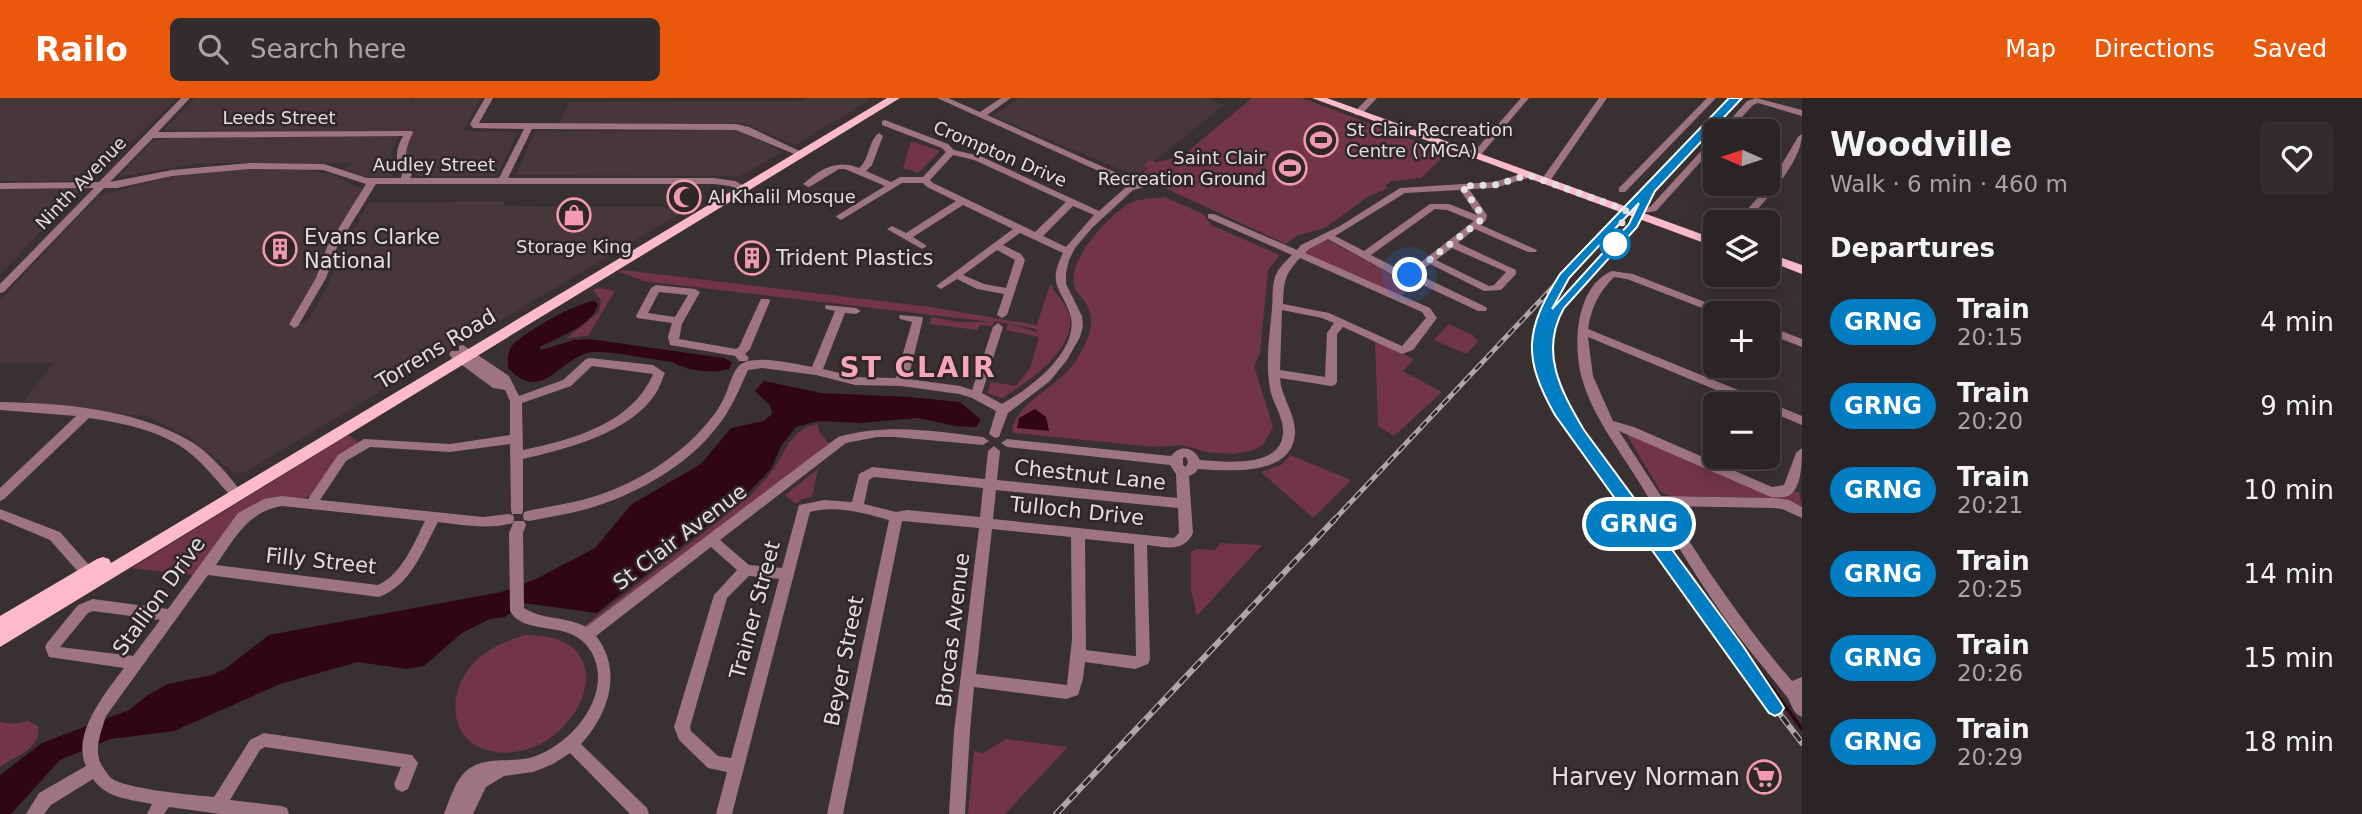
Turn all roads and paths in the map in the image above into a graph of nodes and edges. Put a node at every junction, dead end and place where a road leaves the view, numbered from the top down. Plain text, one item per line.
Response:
1 (186, 98) edge
2 (489, 98) edge
3 (882, 98) edge
4 (895, 98) edge
5 (941, 98) edge
6 (1007, 98) edge
7 (1317, 98) edge
8 (1373, 98) edge
9 (1525, 98) edge
10 (1603, 98) edge
11 (1712, 98) edge
12 (1757, 99) edge
13 (1358, 113) junction
14 (1802, 113) edge
15 (980, 116) junction
16 (1735, 119) edge
17 (886, 123) dead end
18 (528, 127) junction
19 (834, 130) junction
20 (149, 135) junction
21 (879, 136) dead end
22 (1802, 137) edge
23 (798, 152) junction
24 (951, 152) junction
25 (1703, 154) edge
26 (1480, 157) junction
27 (1502, 166) junction
28 (861, 171) junction
29 (1528, 175) junction
30 (1547, 178) junction
31 (925, 180) junction
32 (404, 181) junction
33 (502, 181) junction
34 (372, 182) junction
35 (1503, 183) junction
36 (808, 184) dead end
37 (891, 185) junction
38 (1129, 185) joint
39 (0, 186) edge
40 (100, 186) junction
41 (1462, 186) junction
42 (741, 187) junction
43 (1622, 190) dead end
44 (1444, 193) dead end
45 (962, 201) junction
46 (1072, 202) junction
47 (1449, 207) junction
48 (701, 210) junction
49 (1752, 210) edge
50 (1649, 212) junction
51 (1101, 215) junction
52 (1211, 216) dead end
53 (841, 217) dead end
54 (1478, 223) junction
55 (892, 229) dead end
56 (1019, 229) junction
57 (1327, 235) junction
58 (1703, 236) edge
59 (906, 237) junction
60 (1036, 237) junction
61 (1703, 237) edge
62 (1452, 244) junction
63 (922, 246) dead end
64 (997, 246) junction
65 (1532, 250) dead end
66 (1068, 252) junction
67 (1297, 254) junction
68 (1363, 256) junction
69 (1429, 260) junction
70 (1780, 264) edge
71 (1802, 272) edge
72 (956, 275) junction
73 (1410, 275) junction
74 (941, 286) dead end
75 (0, 290) edge
76 (1010, 292) junction
77 (765, 301) dead end
78 (1703, 305) edge
79 (1278, 306) junction
80 (1482, 309) dead end
81 (856, 311) dead end
82 (904, 317) dead end
83 (918, 319) junction
84 (931, 320) dead end
85 (680, 321) junction
86 (1341, 322) junction
87 (294, 324) dead end
88 (1583, 330) junction
89 (1780, 335) edge
90 (1802, 343) edge
91 (738, 353) junction
92 (467, 360) junction
93 (748, 365) junction
94 (816, 371) junction
95 (1275, 373) junction
96 (901, 382) junction
97 (1732, 392) edge
98 (976, 395) junction
99 (516, 401) junction
100 (0, 406) edge
101 (1003, 410) junction
102 (1780, 412) edge
103 (85, 414) junction
104 (1802, 421) edge
105 (1609, 424) junction
106 (517, 439) junction
107 (991, 442) junction
108 (1802, 453) edge
109 (518, 455) junction
110 (1178, 466) junction
111 (991, 484) junction
112 (234, 492) junction
113 (0, 496) edge
114 (1656, 501) junction
115 (311, 504) junction
116 (1184, 504) junction
117 (857, 508) junction
118 (1799, 511) edge
119 (0, 514) edge
120 (434, 517) junction
121 (896, 517) junction
122 (518, 518) junction
123 (986, 523) junction
124 (1078, 532) junction
125 (1140, 539) junction
126 (711, 540) junction
127 (205, 569) junction
128 (746, 570) junction
129 (787, 575) junction
130 (92, 577) junction
131 (170, 615) junction
132 (0, 625) edge
133 (586, 635) junction
134 (0, 639) edge
135 (1078, 655) junction
136 (136, 663) junction
137 (969, 680) junction
138 (1798, 689) edge
139 (1802, 710) edge
140 (571, 744) junction
141 (93, 762) junction
142 (736, 766) junction
143 (505, 770) junction
144 (402, 784) dead end
145 (165, 799) junction
146 (218, 804) junction
147 (34, 814) edge
148 (155, 814) edge
149 (274, 814) edge
150 (452, 814) edge
151 (465, 814) edge
152 (640, 814) edge
153 (724, 814) edge
154 (835, 814) edge
155 (957, 814) edge

1 - 20 street, Ninth Avenue
2 - 18 street
3 - 19 main road, Torrens Road
4 - 19 main road, Torrens Road
5 - 15 street
6 - 15 street
7 - 13 main road
8 - 13 street
9 - 26 street
10 - 30 street
11 - 43 street
12 - 14 street
12 - 16 street
13 - 26 main road
15 - 38 street
17 - 24 street, Crompton Drive
18 - 23 street
18 - 33 street
19 - 23 main road, Torrens Road
20 - 32 street, Leeds Street
20 - 40 street, Ninth Avenue
21 - 28 street
22 - 49 street
23 - 42 main road, Torrens Road
24 - 31 street
24 - 46 street, Crompton Drive
25 - 50 street
26 - 27 main road
26 - 30 main road
27 - 29 main road
27 - 35 street
28 - 36 street
28 - 37 street
29 - 35 street
29 - 61 main road
30 - 50 main road
31 - 37 street
31 - 45 street
32 - 33 street, Audley Street
32 - 34 street, Audley Street
33 - 42 street, Audley Street
34 - 40 street, Audley Street
34 - 87 street
35 - 41 street
37 - 53 street
38 - 51 street
39 - 40 street, Audley Street
40 - 75 street, Ninth Avenue
41 - 54 street
41 - 57 street
42 - 48 main road, Torrens Road
44 - 47 street
45 - 56 street
45 - 59 street
46 - 51 street, Crompton Drive
46 - 60 street
47 - 54 street
47 - 68 street
48 - 92 main road, Torrens Road
48 - 92 main road, Torrens Road
50 - 58 main road
51 - 66 street
52 - 67 street
54 - 62 street
54 - 65 street
55 - 59 street
56 - 60 street
56 - 64 street
57 - 67 street
57 - 68 street
59 - 63 street
60 - 66 street
62 - 69 street
62 - 69 street
64 - 72 street
64 - 76 street
66 - 101 street
67 - 79 street
67 - 86 street
68 - 73 street
69 - 73 street
70 - 71 main road
72 - 74 street
72 - 76 street
73 - 80 street
76 - 98 street
77 - 91 street
78 - 88 street
79 - 86 street
79 - 95 street
81 - 94 street
82 - 83 street
83 - 84 street
83 - 96 street
85 - 85 street
85 - 91 street
86 - 95 street
88 - 97 street
88 - 105 street
89 - 90 street
91 - 93 street
92 - 99 street
92 - 112 main road, Torrens Road
93 - 94 street
93 - 122 street, Stallion Drive
94 - 96 street
95 - 110 street
96 - 98 street
98 - 101 street
99 - 106 street
99 - 109 street
100 - 103 street
101 - 107 street, Brocas Avenue
102 - 104 street
103 - 112 street
103 - 113 street
105 - 108 street
105 - 114 street
106 - 109 street
106 - 115 street
107 - 110 street
107 - 111 street, Brocas Avenue
107 - 126 street, St Clair Avenue
109 - 122 street
110 - 116 street, Tulloch Drive
111 - 116 street, Chestnut Lane
111 - 117 street, Chestnut Lane
111 - 123 street, Brocas Avenue
112 - 130 main road, Torrens Road
114 - 118 street
114 - 138 street
115 - 120 street, Stallion Drive
115 - 127 street, Stallion Drive
116 - 125 street, Tulloch Drive
117 - 121 street, Trainer Street
117 - 129 street, Trainer Street
119 - 130 street
120 - 122 street, Stallion Drive
120 - 127 street, Filly Street
121 - 123 street, Tulloch Drive
121 - 154 street, Beyer Street
122 - 133 street
123 - 124 street, Tulloch Drive
123 - 137 street, Brocas Avenue
124 - 125 street, Tulloch Drive
124 - 135 street
125 - 135 street
126 - 128 street
126 - 133 street, St Clair Avenue
127 - 131 street, Stallion Drive
128 - 129 street
128 - 142 street
129 - 142 street, Trainer Street
130 - 132 main road, Torrens Road
130 - 134 main road, Torrens Road
131 - 136 street, Stallion Drive
131 - 136 street
133 - 140 street
135 - 137 street
136 - 141 street, Stallion Drive
137 - 155 street, Brocas Avenue
138 - 139 street
140 - 143 street
140 - 152 street
141 - 145 street
141 - 147 street
142 - 153 street, Trainer Street
143 - 150 street
143 - 151 street
144 - 146 street
145 - 146 street
145 - 148 street
146 - 149 street

